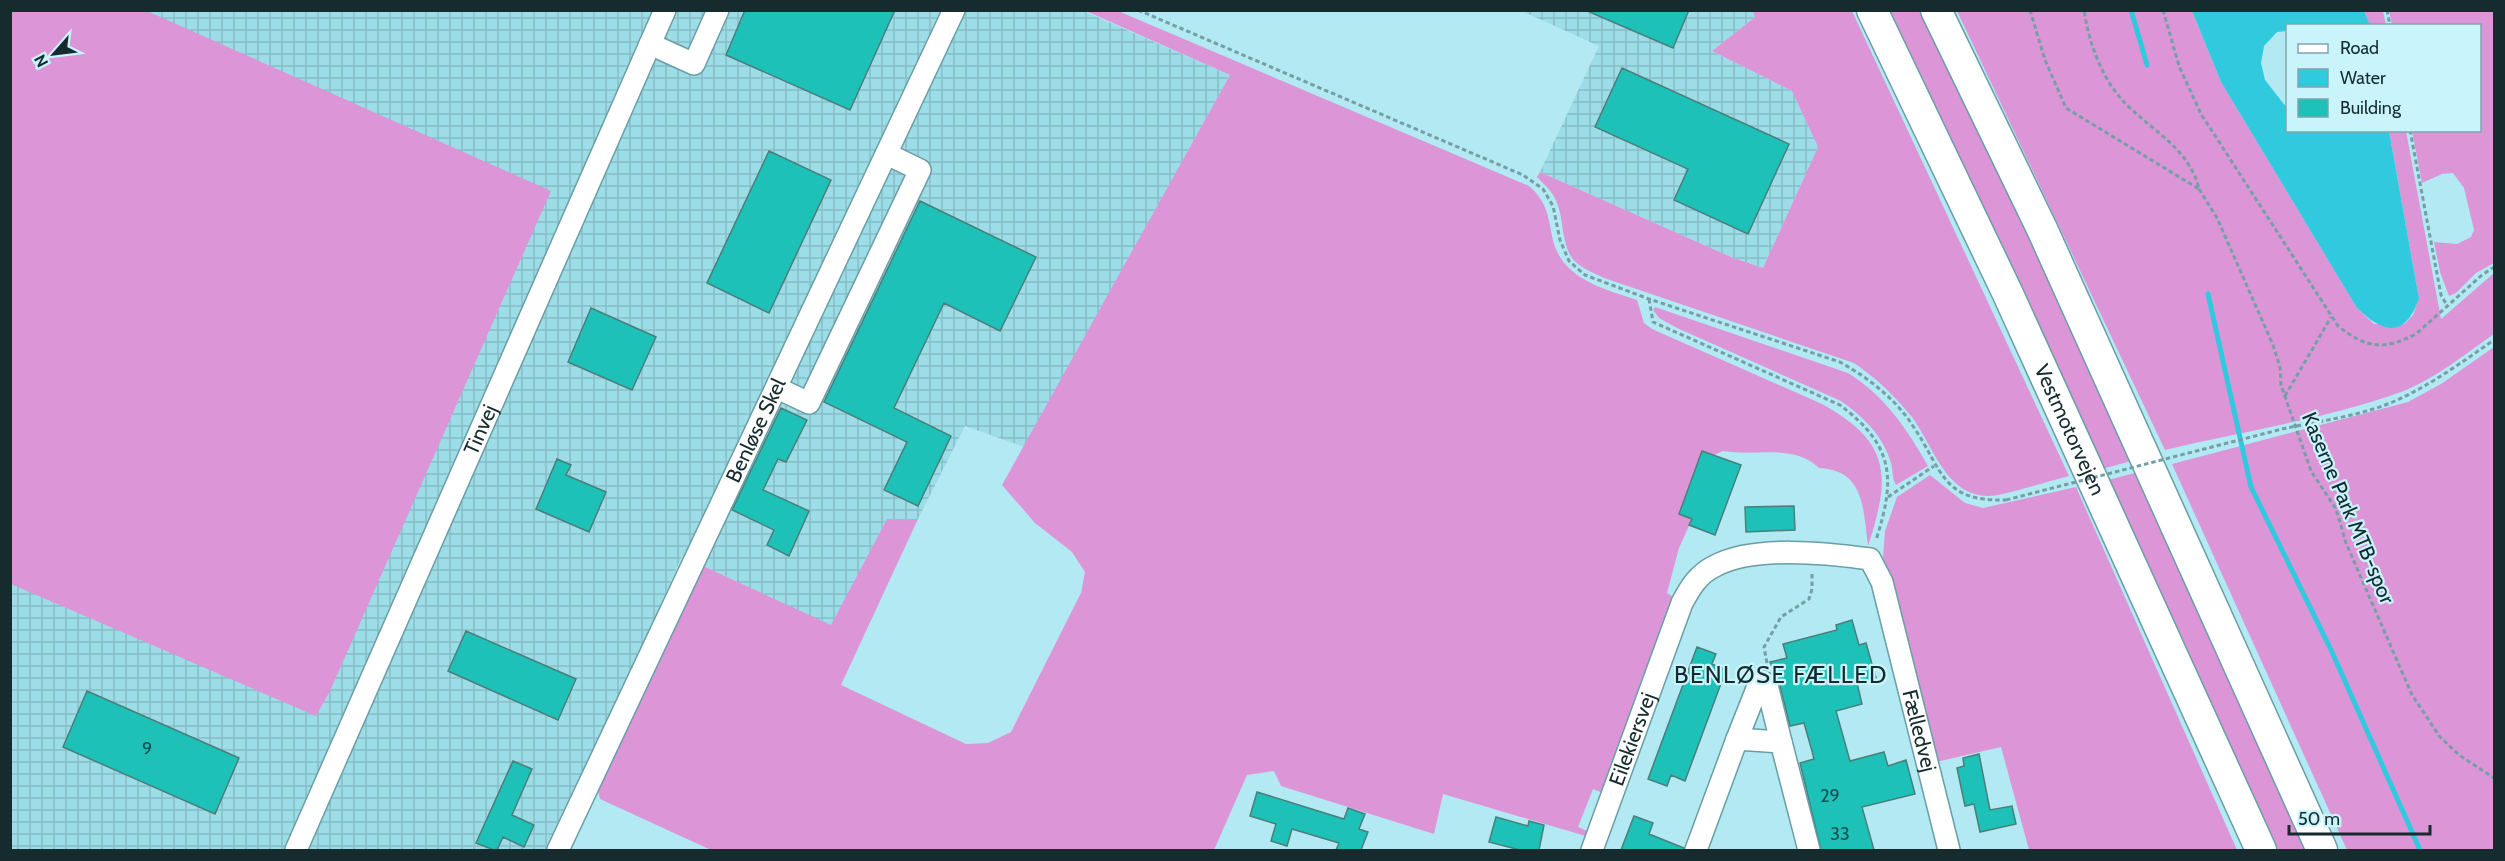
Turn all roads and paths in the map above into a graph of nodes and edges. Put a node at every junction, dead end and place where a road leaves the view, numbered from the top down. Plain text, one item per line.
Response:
1 (665, 10) edge
2 (718, 10) edge
3 (954, 10) edge
4 (1138, 10) edge
5 (1872, 10) edge
6 (1936, 10) edge
7 (2030, 10) edge
8 (2084, 10) edge
9 (2163, 10) edge
10 (650, 44) junction
11 (2410, 132) edge
12 (887, 154) junction
13 (2199, 189) junction
14 (2494, 267) edge
15 (1649, 299) junction
16 (2448, 308) junction
17 (2331, 317) junction
18 (2494, 340) edge
19 (777, 388) junction
20 (2285, 396) junction
21 (2295, 426) junction
22 (1934, 465) junction
23 (1888, 497) junction
24 (1811, 555) junction
25 (1870, 559) junction
26 (1762, 681) junction
27 (1737, 739) junction
28 (1781, 742) junction
29 (2494, 778) edge
30 (297, 850) edge
31 (558, 850) edge
32 (1592, 850) edge
33 (1696, 850) edge
34 (1809, 850) edge
35 (1949, 850) edge
36 (2261, 850) edge
37 (2322, 850) edge

1 - 10 street, Tinvej
2 - 10 street
3 - 12 street, Benløse Skel
4 - 15 path
5 - 36 highway, Vestmotorvejen
6 - 37 highway
7 - 13 path, Kaserne Park MTB-spor
8 - 13 path, Kaserne Park MTB-spor
9 - 17 path
10 - 30 street, Tinvej
11 - 16 path
12 - 19 street, Benløse Skel
12 - 19 street
13 - 20 path, Kaserne Park MTB-spor
14 - 16 path
15 - 22 path
15 - 23 path
16 - 17 path
17 - 20 path
18 - 21 path
19 - 31 street, Benløse Skel
20 - 21 path, Kaserne Park MTB-spor
21 - 22 path, bridge
21 - 29 path, Kaserne Park MTB-spor
22 - 23 path
23 - 25 path
24 - 25 street
24 - 26 path
24 - 32 street, Eilekiersvej
25 - 35 street, Fælledvej
26 - 27 street
26 - 28 street
27 - 28 street
27 - 33 street
28 - 34 street

